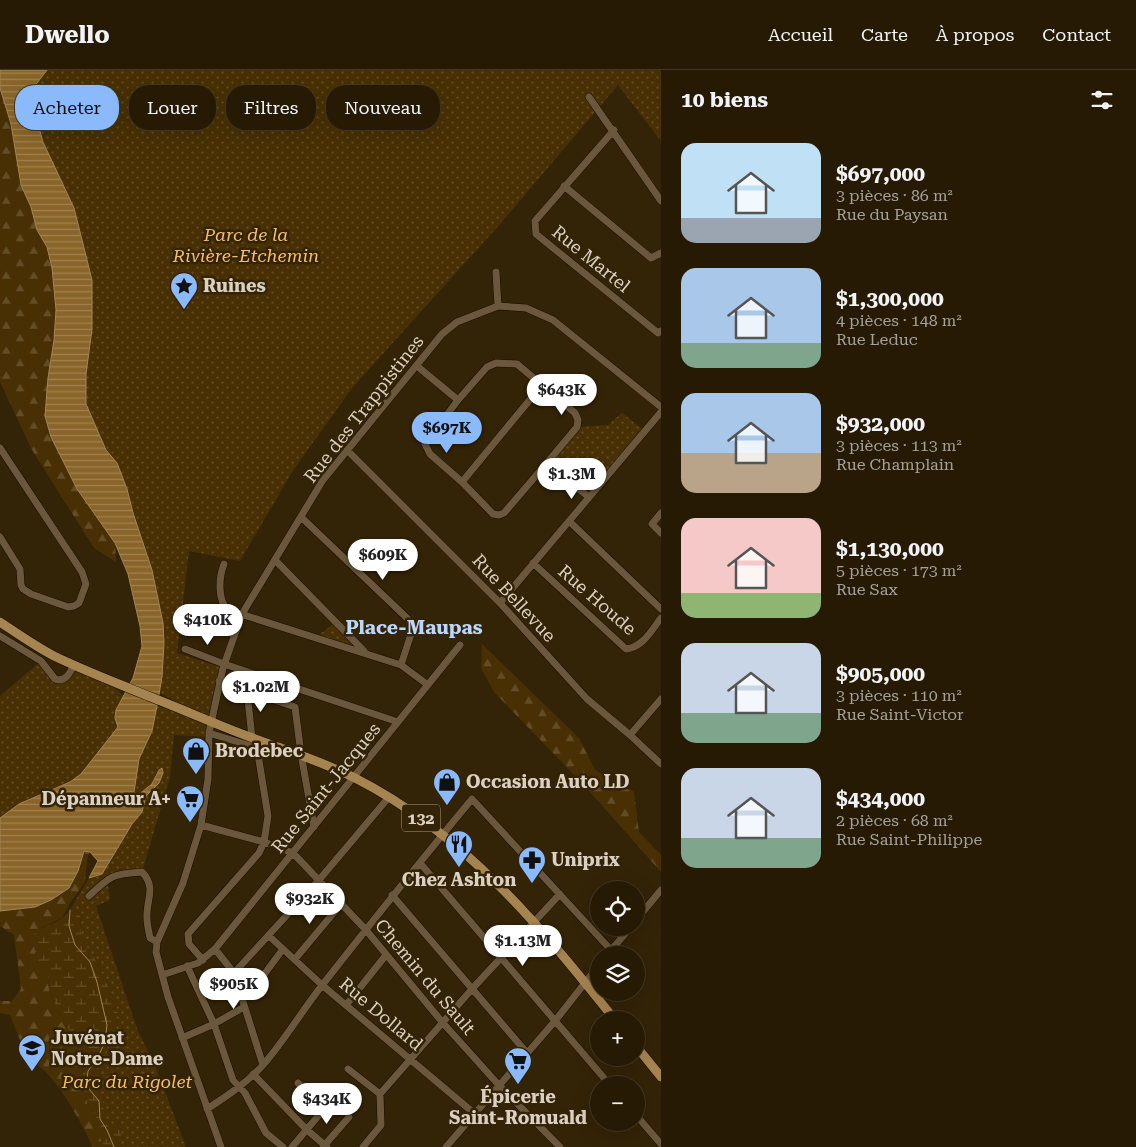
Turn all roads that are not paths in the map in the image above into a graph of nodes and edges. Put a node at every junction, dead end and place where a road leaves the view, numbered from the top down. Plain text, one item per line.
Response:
1 (589, 97) dead end
2 (614, 130) junction
3 (564, 186) junction
4 (661, 201) edge
5 (661, 253) edge
6 (496, 272) dead end
7 (498, 306) junction
8 (661, 331) edge
9 (417, 366) junction
10 (542, 385) junction
11 (458, 400) junction
12 (661, 407) edge
13 (661, 412) edge
14 (0, 448) edge
15 (347, 450) junction
16 (546, 464) junction
17 (462, 482) junction
18 (588, 497) junction
19 (661, 513) edge
20 (301, 517) junction
21 (570, 522) junction
22 (661, 532) edge
23 (0, 537) edge
24 (276, 560) junction
25 (533, 563) junction
26 (224, 564) dead end
27 (500, 603) junction
28 (661, 609) edge
29 (242, 614) junction
30 (661, 618) edge
31 (0, 622) edge
32 (0, 636) edge
33 (460, 645) dead end
34 (185, 649) dead end
35 (366, 653) junction
36 (224, 664) junction
37 (402, 664) junction
38 (74, 665) junction
39 (220, 681) junction
40 (428, 685) junction
41 (247, 691) junction
42 (661, 699) edge
43 (212, 722) junction
44 (398, 722) junction
45 (209, 733) junction
46 (630, 735) junction
47 (252, 738) junction
48 (301, 754) junction
49 (661, 764) edge
50 (354, 777) junction
51 (389, 797) junction
52 (201, 825) junction
53 (314, 827) junction
54 (443, 834) junction
55 (264, 842) junction
56 (293, 853) junction
57 (420, 863) junction
58 (319, 880) junction
59 (661, 890) edge
60 (560, 894) junction
61 (392, 895) junction
62 (89, 896) dead end
63 (341, 904) junction
64 (645, 909) edge
65 (534, 922) junction
66 (366, 930) junction
67 (270, 936) junction
68 (623, 936) edge
69 (157, 942) junction
70 (603, 946) edge
71 (615, 946) edge
72 (215, 949) junction
73 (283, 949) junction
74 (386, 955) junction
75 (501, 957) junction
76 (295, 959) junction
77 (203, 960) junction
78 (186, 966) junction
79 (234, 973) junction
80 (162, 975) junction
81 (590, 976) edge
82 (260, 980) dead end
83 (585, 982) junction
84 (322, 985) junction
85 (472, 989) junction
86 (347, 1004) junction
87 (244, 1007) junction
88 (608, 1011) edge
89 (555, 1021) junction
90 (443, 1022) junction
91 (214, 1024) junction
92 (182, 1038) junction
93 (527, 1053) junction
94 (645, 1057) edge
95 (411, 1058) junction
96 (263, 1066) junction
97 (348, 1069) dead end
98 (253, 1074) junction
99 (602, 1076) edge
100 (661, 1077) edge
101 (298, 1083) dead end
102 (500, 1086) junction
103 (239, 1087) junction
104 (380, 1094) junction
105 (330, 1102) dead end
106 (208, 1109) junction
107 (324, 1109) junction
108 (475, 1114) junction
109 (349, 1117) dead end
110 (645, 1125) edge
111 (307, 1130) junction
112 (661, 1144) edge
113 (325, 1146) edge
114 (221, 1147) edge
115 (282, 1147) edge
116 (292, 1147) edge
117 (363, 1147) edge
118 (446, 1147) edge
119 (560, 1147) edge

1 - 2 street
2 - 3 street, Rue Martel
2 - 4 street
3 - 5 street
3 - 8 street, Rue Martel
6 - 7 street
7 - 9 street, Rue des Trappistines
7 - 12 street, Rue des Trappistines
9 - 11 street
9 - 15 street, Rue des Trappistines
10 - 11 street
10 - 16 street
10 - 17 street
11 - 17 street
13 - 18 street
14 - 23 street
15 - 20 street, Rue des Trappistines
15 - 27 street, Rue Bellevue
16 - 17 street
16 - 18 street
18 - 21 street
19 - 22 street
20 - 24 street, Rue des Trappistines
20 - 37 street
21 - 25 street
21 - 28 street
24 - 29 street, Rue des Trappistines
24 - 35 street
25 - 27 street
25 - 30 street, Rue Houde
26 - 29 street
27 - 46 street, Rue Bellevue
29 - 35 street
29 - 36 street, Rue des Trappistines
31 - 38 main road, 132
32 - 38 street
33 - 40 street, Rue Saint-Jacques
34 - 36 street
35 - 37 street
36 - 39 street, Rue des Trappistines
36 - 44 street
37 - 40 street
38 - 43 main road, 132
39 - 41 street
39 - 43 street, Rue des Trappistines
40 - 44 street, Rue Saint-Jacques
41 - 47 street
41 - 48 street
42 - 46 street
43 - 45 street, Rue des Trappistines
43 - 47 main road, 132
44 - 50 street, Rue Saint-Jacques
45 - 52 street, Rue des Trappistines
45 - 55 street
46 - 49 street, Rue Bellevue
47 - 48 main road, 132
48 - 50 main road, 132
48 - 53 street
50 - 51 main road, 132
50 - 53 street, Rue Saint-Jacques
51 - 54 main road, 132
51 - 58 street
52 - 55 street, Chemin du Sault
52 - 69 street, Rue des Trappistines
53 - 56 street, Rue Saint-Jacques
54 - 57 street
54 - 60 street
54 - 65 main road, 132
55 - 56 street, Chemin du Sault
55 - 77 street
56 - 58 street, Chemin du Sault
56 - 72 street, Rue Saint-Jacques
57 - 61 street
57 - 75 street
58 - 63 street, Chemin du Sault
58 - 67 street
59 - 64 street
60 - 65 street
60 - 70 street
61 - 66 street
61 - 85 street
62 - 69 street
63 - 66 street, Chemin du Sault
63 - 76 street
65 - 75 street
65 - 83 main road, 132
66 - 74 street, Chemin du Sault
66 - 84 street
67 - 73 street, Rue Dollard
67 - 79 street
68 - 71 street
69 - 80 street
72 - 77 street, Rue Saint-Jacques
72 - 79 street
73 - 76 street, Rue Dollard
73 - 82 street
74 - 86 street
74 - 90 street, Chemin du Sault
75 - 85 street
75 - 89 street
76 - 84 street, Rue Dollard
77 - 78 street, Rue Saint-Jacques
78 - 80 street, Rue Saint-Jacques
78 - 91 street
79 - 87 street
80 - 92 street
81 - 83 street
83 - 88 main road, 132
83 - 89 street
84 - 86 street, Rue Dollard
84 - 96 street
85 - 90 street
85 - 93 street
86 - 95 street, Rue Dollard
87 - 91 street
87 - 96 street
89 - 93 street
89 - 99 street
90 - 95 street
90 - 102 street, Chemin du Sault
91 - 92 street
91 - 103 street
92 - 106 street
93 - 102 street
94 - 100 main road
95 - 104 street
95 - 108 street, Rue Dollard
96 - 98 street
97 - 104 street
98 - 103 street
98 - 111 street
101 - 107 street
102 - 108 street
102 - 119 street, Chemin du Sault
103 - 106 street
103 - 115 street
104 - 117 street
105 - 107 street
106 - 114 street
107 - 111 street
108 - 118 street
109 - 113 street
110 - 112 street
111 - 113 street
111 - 116 street

